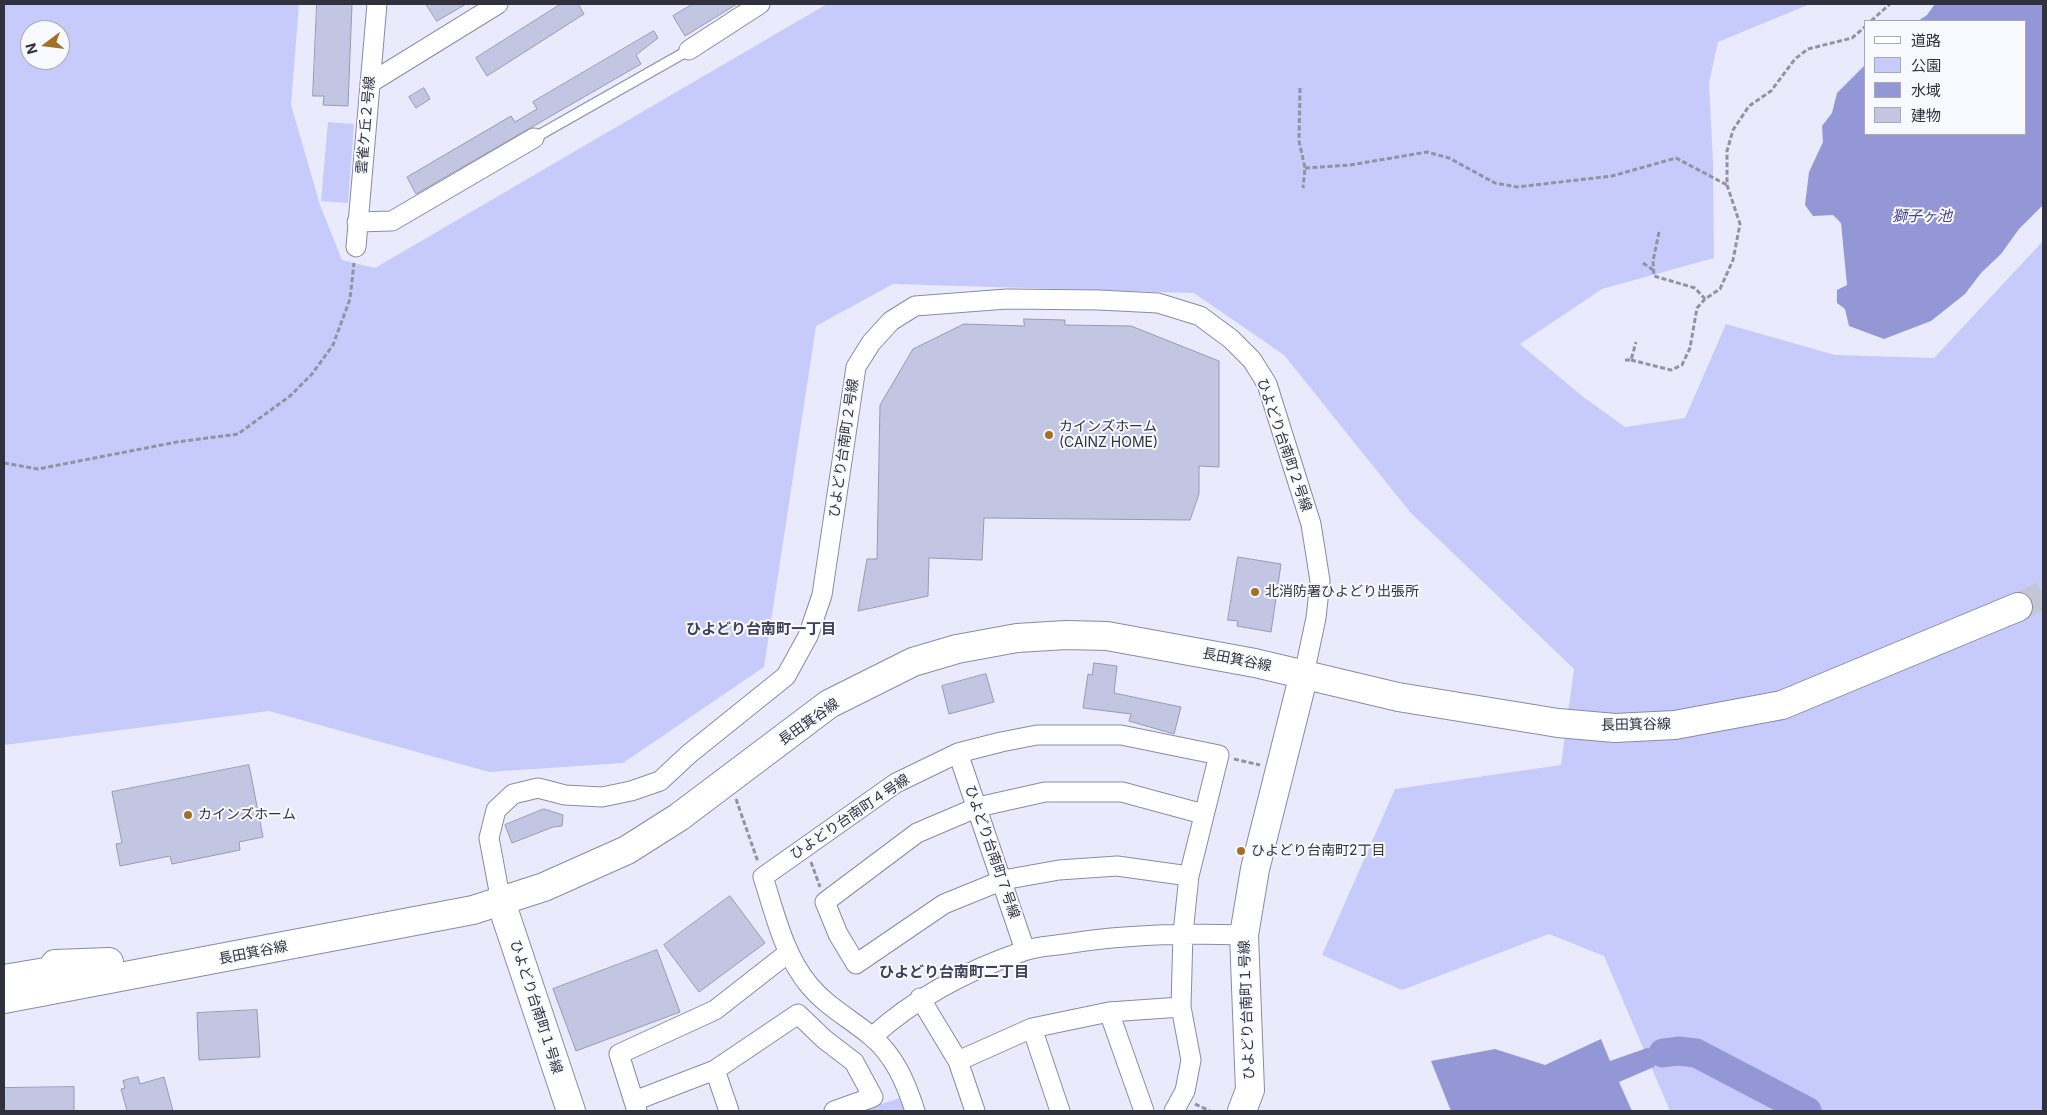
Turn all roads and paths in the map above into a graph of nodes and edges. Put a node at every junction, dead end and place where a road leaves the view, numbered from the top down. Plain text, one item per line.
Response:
1 (377, 4) edge
2 (498, 4) edge
3 (760, 4) edge
4 (1890, 4) edge
5 (1872, 20) edge
6 (1864, 28) edge
7 (688, 50) joint
8 (370, 84) junction
9 (1300, 88) dead end
10 (534, 138) joint
11 (1306, 168) junction
12 (1727, 185) junction
13 (1302, 188) dead end
14 (357, 222) junction
15 (1658, 232) dead end
16 (356, 247) joint
17 (1643, 263) dead end
18 (1654, 270) junction
19 (1705, 298) junction
20 (1636, 342) dead end
21 (1625, 360) dead end
22 (1631, 360) junction
23 (4, 464) edge
24 (2018, 607) tunnel mouth
25 (1304, 674) junction
26 (958, 754) junction
27 (1219, 755) junction
28 (1281, 770) junction
29 (736, 798) dead end
30 (978, 807) junction
31 (1203, 814) junction
32 (806, 846) junction
33 (1189, 876) junction
34 (763, 877) junction
35 (1003, 880) junction
36 (501, 902) junction
37 (824, 902) junction
38 (1183, 933) junction
39 (1244, 935) junction
40 (1025, 950) junction
41 (788, 953) junction
42 (109, 962) junction
43 (4, 965) edge
44 (4, 979) edge
45 (920, 998) junction
46 (4, 999) edge
47 (1181, 1007) junction
48 (1109, 1012) junction
49 (1032, 1028) junction
50 (872, 1037) junction
51 (958, 1061) junction
52 (715, 1070) junction
53 (636, 1106) edge
54 (571, 1111) edge
55 (729, 1111) edge
56 (834, 1111) edge
57 (915, 1111) edge
58 (975, 1111) edge
59 (1060, 1111) edge
60 (1144, 1111) edge
61 (1174, 1111) edge
62 (1242, 1111) edge

1 - 8 street, 雲雀ケ丘２号線
2 - 8 street
3 - 7 street
4 - 5 path
6 - 12 path
7 - 10 lane
8 - 14 street, 雲雀ケ丘２号線
9 - 11 path
10 - 14 street
11 - 12 path
11 - 13 path
12 - 19 path
14 - 16 street, 雲雀ケ丘２号線
15 - 18 path
16 - 23 path
17 - 18 path
18 - 19 path
19 - 22 path
20 - 22 path
21 - 22 path
24 - 25 street, 長田箕谷線
25 - 28 street, ひよどり台南町１号線
25 - 36 street, 長田箕谷線
25 - 36 street, ひよどり台南町２号線
26 - 27 street, ひよどり台南町４号線
26 - 30 street, ひよどり台南町７号線
26 - 32 street, ひよどり台南町４号線
27 - 28 path
27 - 31 street
28 - 39 street, ひよどり台南町１号線
29 - 34 path
30 - 31 street
30 - 35 street, ひよどり台南町７号線
30 - 37 street
31 - 33 street
32 - 34 street, ひよどり台南町４号線
32 - 37 path
33 - 35 street
33 - 38 street
34 - 41 street
35 - 37 street
35 - 40 street, ひよどり台南町７号線
36 - 42 street, 長田箕谷線
36 - 46 street, 長田箕谷線
36 - 54 street, ひよどり台南町１号線
38 - 39 street
38 - 40 street
38 - 47 street
39 - 62 street, ひよどり台南町１号線
40 - 45 street
41 - 50 street
41 - 53 street
42 - 43 street
42 - 44 street, 長田箕谷線
45 - 50 street
45 - 51 street
47 - 48 street
47 - 61 street
48 - 49 street
48 - 60 street
49 - 51 street
49 - 59 street
50 - 57 street
51 - 58 street
52 - 53 street
52 - 55 street
52 - 56 street

